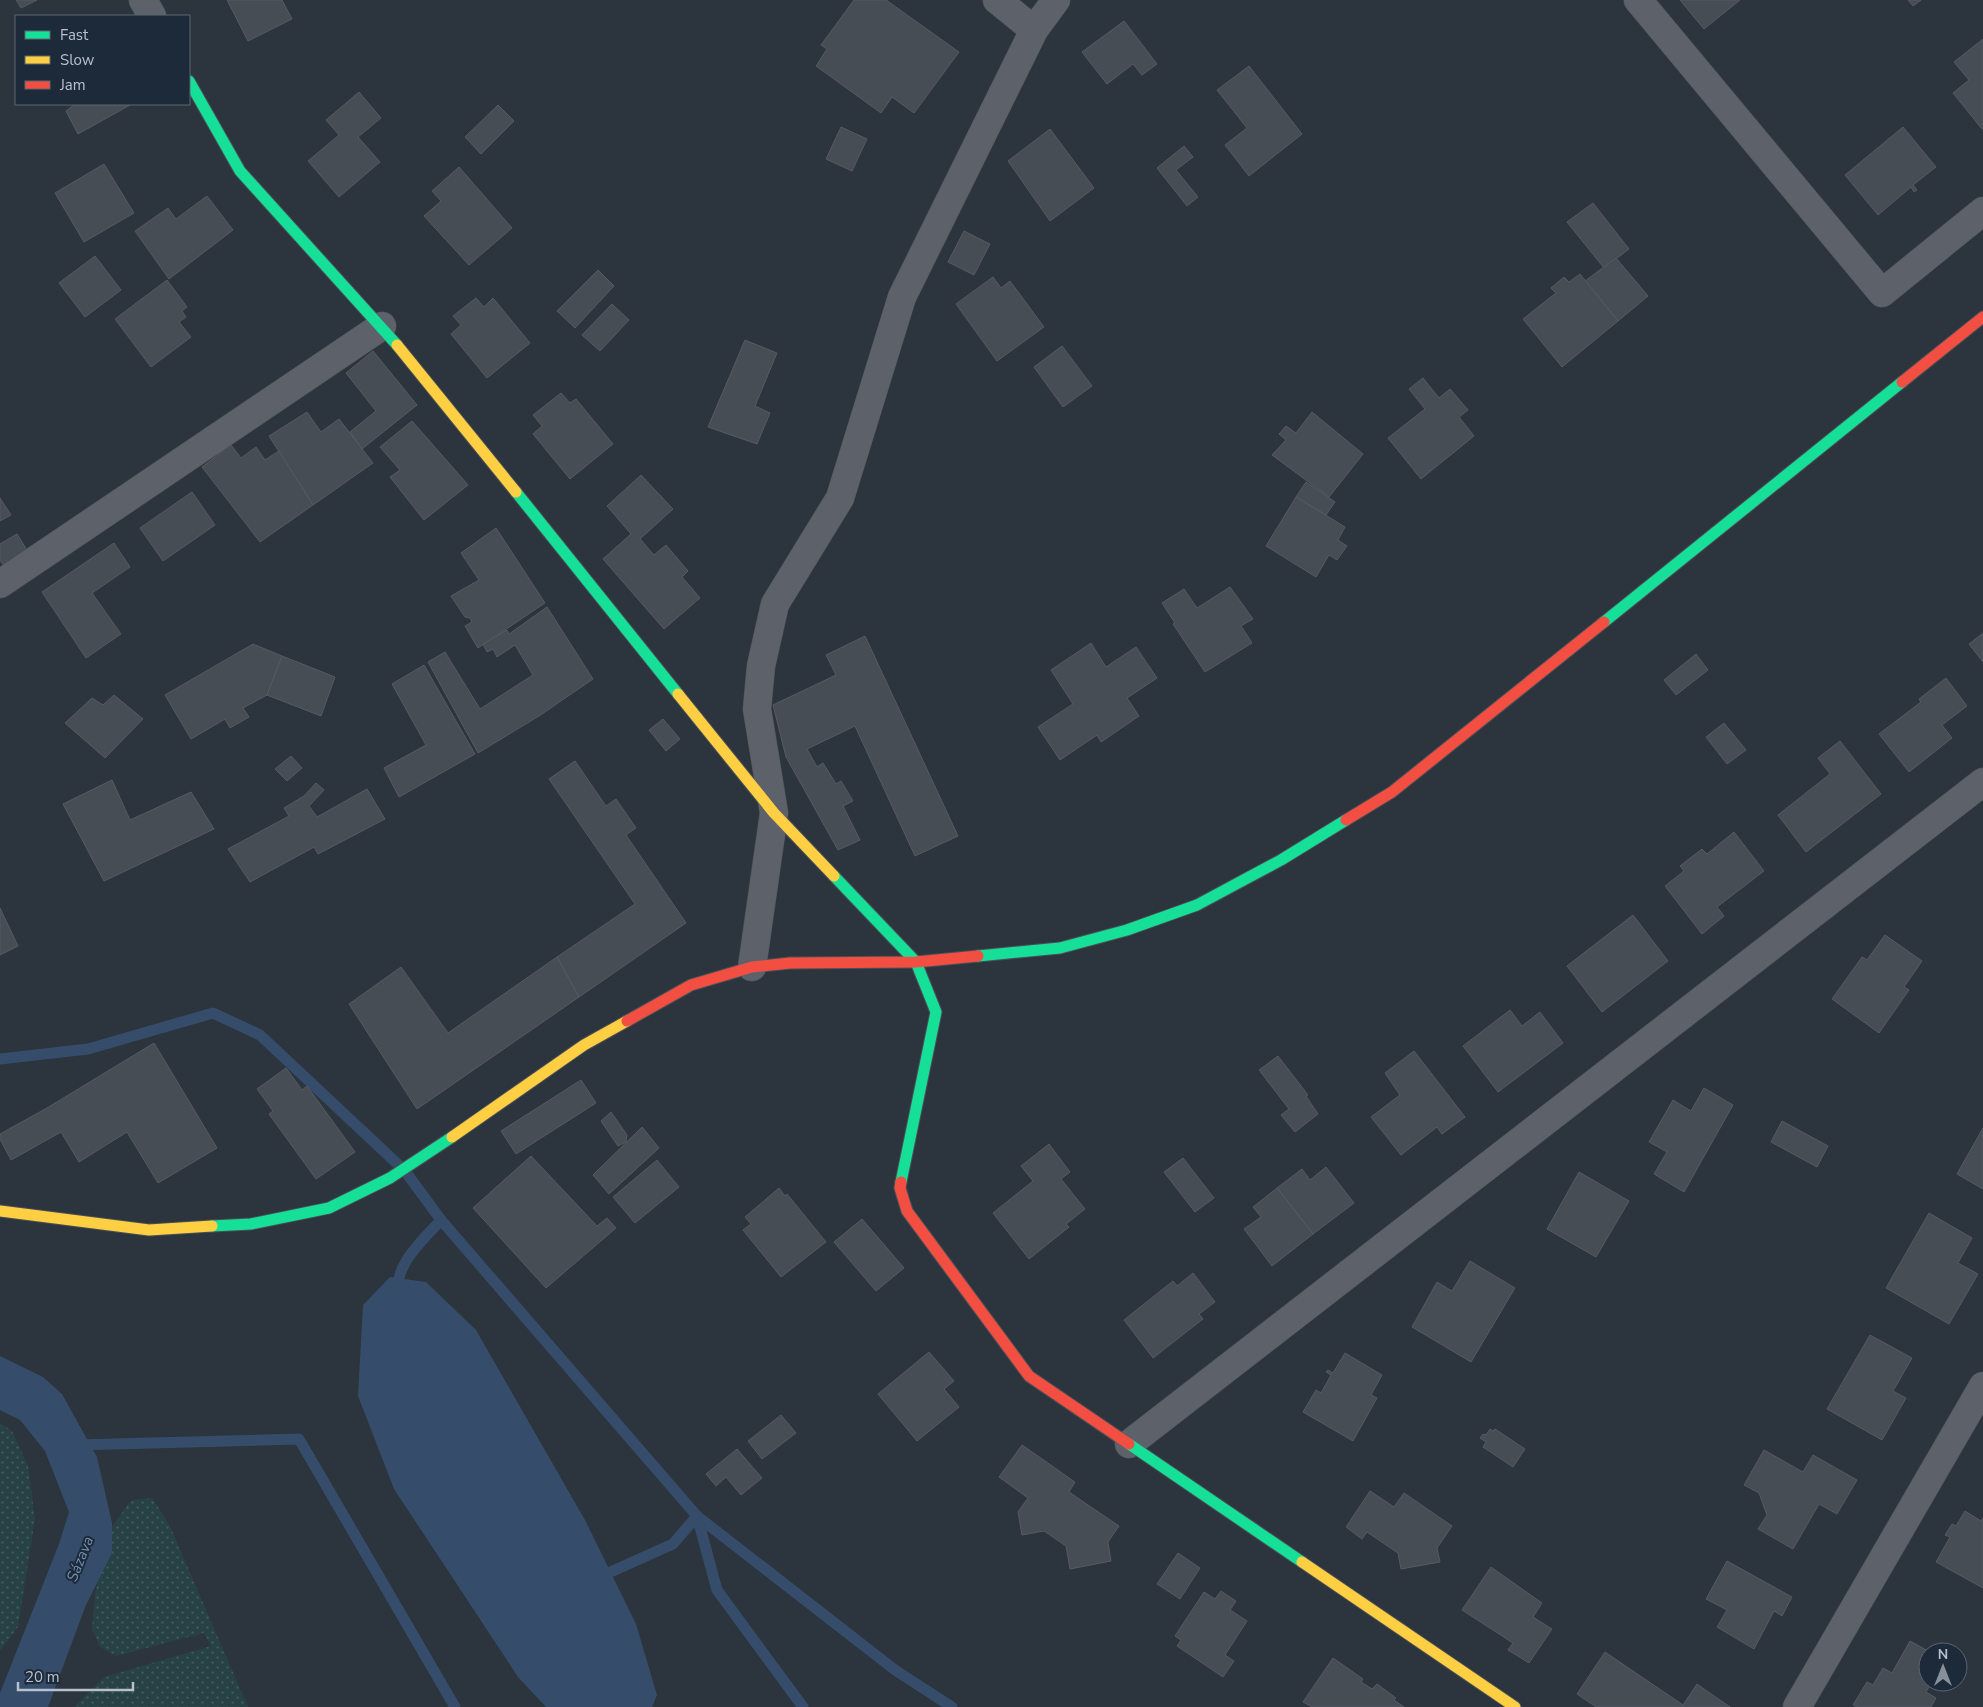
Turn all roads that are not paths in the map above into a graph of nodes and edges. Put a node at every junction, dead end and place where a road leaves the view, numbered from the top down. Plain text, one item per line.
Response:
1 (143, 0) edge
2 (997, 0) edge
3 (1056, 0) edge
4 (1638, 0) edge
5 (151, 15) edge
6 (1034, 30) junction
7 (190, 83) edge
8 (1983, 211) edge
9 (1983, 317) edge
10 (382, 326) junction
11 (0, 584) edge
12 (1983, 782) edge
13 (774, 813) junction
14 (916, 962) junction
15 (752, 967) junction
16 (0, 1211) edge
17 (1983, 1386) edge
18 (1128, 1444) junction
19 (1515, 1707) edge
20 (1797, 1707) edge

1 - 5 street
2 - 6 street
3 - 6 street
4 - 8 street
6 - 13 street
7 - 10 main road
9 - 14 main road
10 - 11 street
10 - 13 main road
12 - 18 street
13 - 14 main road
13 - 15 street
14 - 15 main road
14 - 18 main road
15 - 16 main road
17 - 20 street
18 - 19 main road

